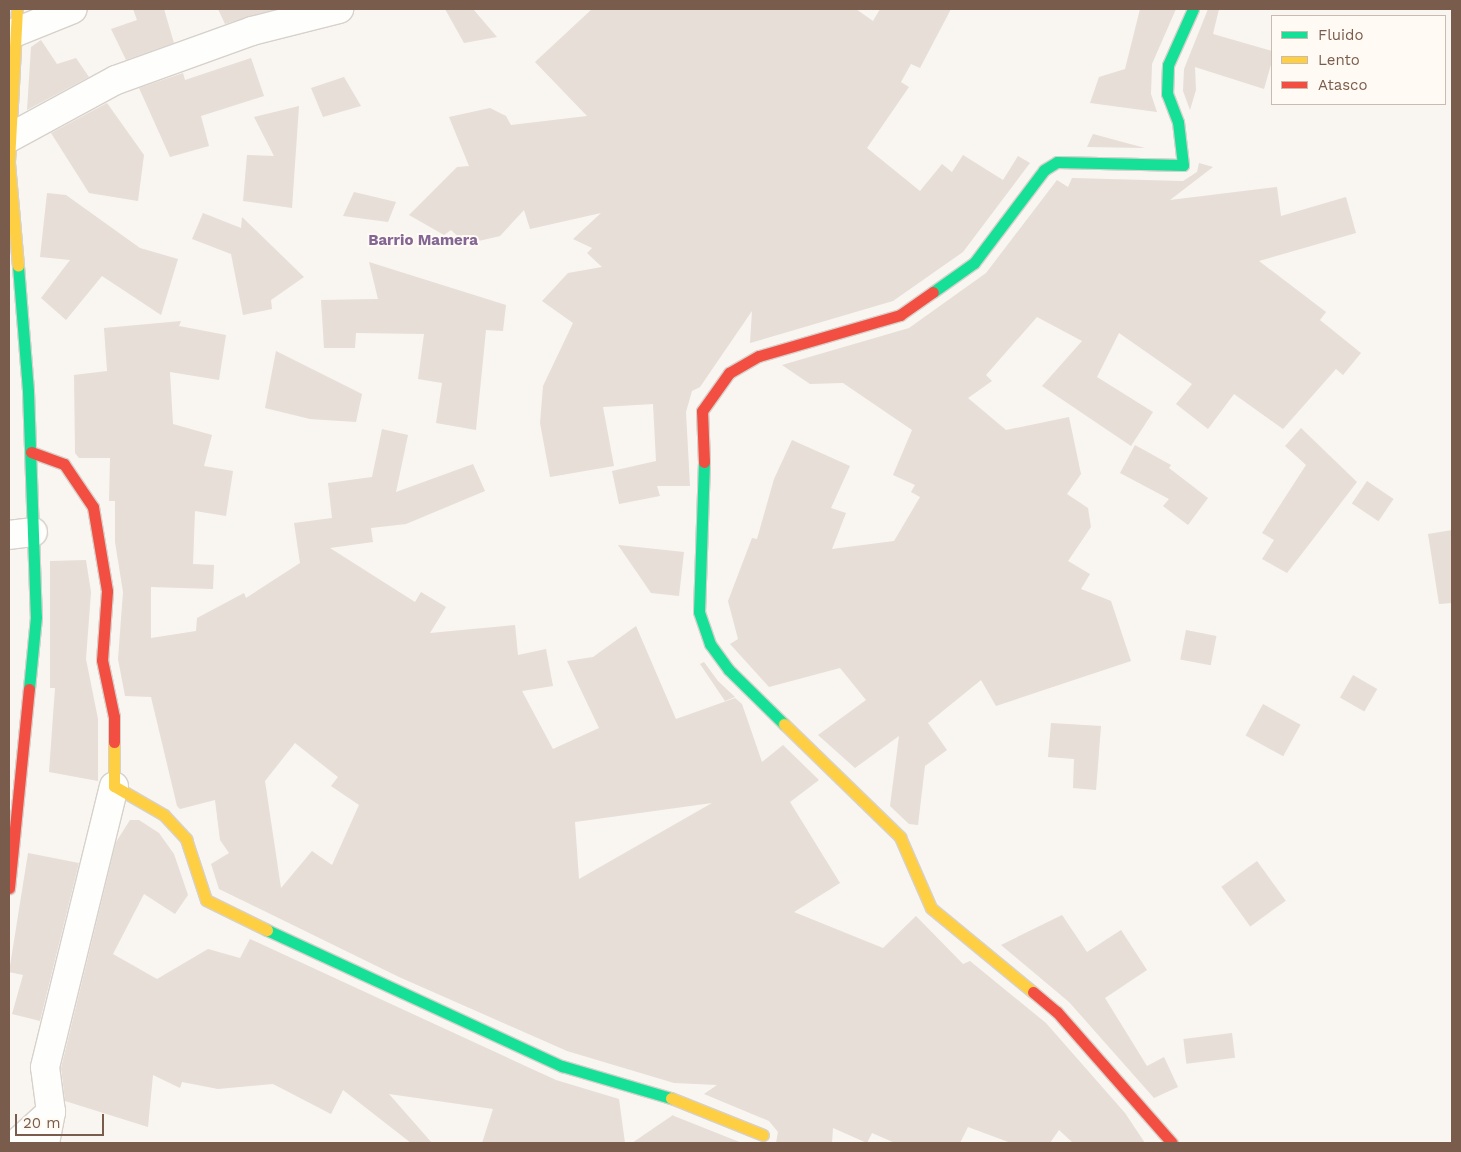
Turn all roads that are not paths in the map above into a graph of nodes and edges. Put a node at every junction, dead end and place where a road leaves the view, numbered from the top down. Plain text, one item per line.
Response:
1 (73, 9) edge
2 (339, 9) edge
3 (1194, 9) edge
4 (17, 20) edge
5 (9, 138) edge
6 (31, 452) junction
7 (21, 534) edge
8 (114, 786) junction
9 (9, 888) edge
10 (51, 1112) junction
11 (763, 1135) dead end
12 (17, 1143) edge
13 (45, 1143) edge
14 (1172, 1143) edge

1 - 4 street
2 - 5 street
3 - 14 street
4 - 5 street
5 - 6 street
6 - 7 street
6 - 8 street
7 - 9 street
8 - 10 street
8 - 11 street
10 - 12 street
10 - 13 street

